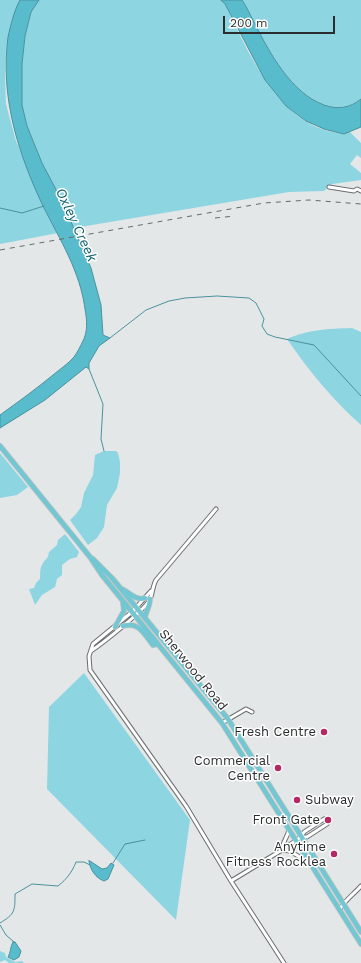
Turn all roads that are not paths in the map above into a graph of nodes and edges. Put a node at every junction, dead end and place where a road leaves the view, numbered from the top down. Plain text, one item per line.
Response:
1 (329, 187) dead end
2 (361, 191) edge
3 (0, 446) edge
4 (216, 509) dead end
5 (90, 557) junction
6 (120, 588) junction
7 (148, 599) junction
8 (123, 601) junction
9 (138, 610) junction
10 (133, 614) junction
11 (145, 618) junction
12 (123, 626) junction
13 (114, 627) junction
14 (158, 644) junction
15 (91, 651) junction
16 (252, 712) dead end
17 (228, 719) junction
18 (222, 723) junction
19 (324, 819) tunnel mouth
20 (327, 824) tunnel mouth
21 (289, 828) junction
22 (301, 837) junction
23 (296, 840) junction
24 (282, 850) junction
25 (311, 863) junction
26 (231, 881) junction
27 (361, 886) edge
28 (343, 903) junction
29 (340, 909) junction
30 (361, 932) edge
31 (361, 944) edge
32 (284, 963) edge

1 - 2 street
3 - 5 main road, Sherwood Road
4 - 7 street
5 - 6 main road, Sherwood Road
5 - 8 main road, Sherwood Road
6 - 7 main road
6 - 9 main road, Sherwood Road
7 - 9 street
7 - 11 main road
8 - 10 main road, Sherwood Road
8 - 13 main road
9 - 10 street
9 - 11 main road, Sherwood Road
10 - 12 street
10 - 13 street
10 - 14 main road, Sherwood Road
11 - 17 main road, Sherwood Road
12 - 14 main road
12 - 15 street
13 - 15 street
14 - 18 main road, Sherwood Road
15 - 26 street
16 - 17 street
17 - 18 street
17 - 22 main road, Sherwood Road
18 - 21 main road, Sherwood Road
19 - 22 street
20 - 22 street
21 - 23 main road, Sherwood Road
21 - 24 street
22 - 23 street
22 - 28 main road, Sherwood Road
23 - 24 street
23 - 25 main road, Sherwood Road
24 - 25 street
24 - 26 street
25 - 29 main road, Sherwood Road
26 - 32 street
27 - 28 street
28 - 29 street
28 - 30 main road, Sherwood Road
29 - 31 main road, Sherwood Road

